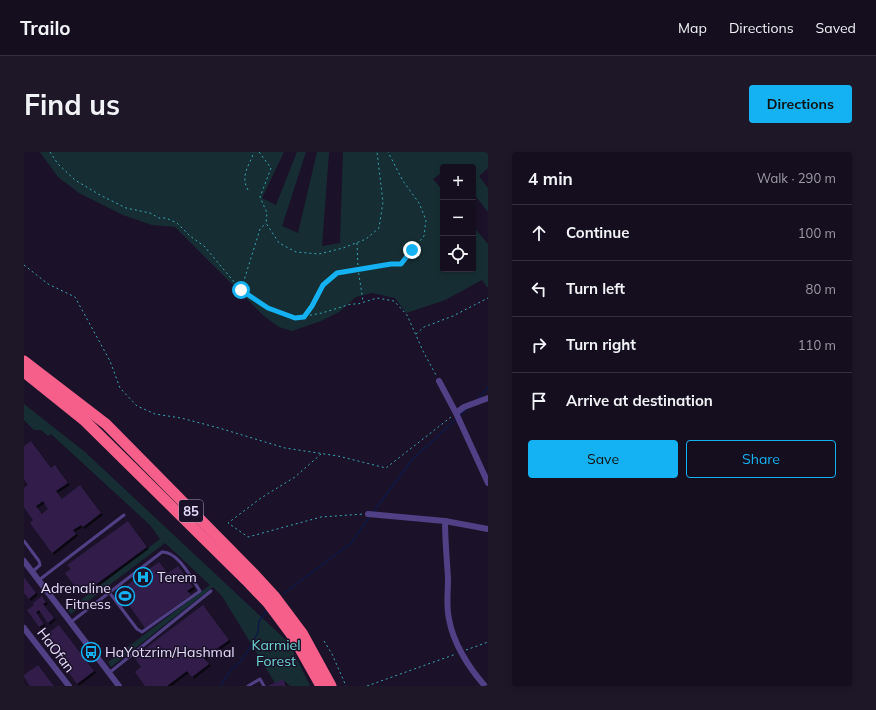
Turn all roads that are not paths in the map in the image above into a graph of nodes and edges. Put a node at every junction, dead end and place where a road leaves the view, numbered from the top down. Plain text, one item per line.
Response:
1 (24, 361) edge
2 (24, 372) edge
3 (439, 381) road end
4 (488, 398) edge
5 (457, 416) junction
6 (488, 483) edge
7 (368, 514) road end
8 (124, 515) dead end
9 (445, 521) junction
10 (488, 529) edge
11 (24, 541) edge
12 (24, 561) edge
13 (32, 572) junction
14 (39, 580) junction
15 (211, 591) dead end
16 (109, 592) junction
17 (70, 622) junction
18 (24, 628) edge
19 (109, 673) junction
20 (69, 686) edge
21 (119, 686) edge
22 (248, 686) edge
23 (264, 686) edge
24 (321, 686) edge
25 (331, 686) edge
26 (485, 686) edge

1 - 25 highway, 85
2 - 24 highway, 85
3 - 5 street
4 - 5 street
5 - 6 street
7 - 9 street
8 - 14 lane
9 - 10 street
9 - 26 street
11 - 13 lane
12 - 13 street
13 - 14 street
14 - 17 street
15 - 19 lane
16 - 16 lane
16 - 17 lane
17 - 19 street
18 - 20 street, HaOfan
19 - 21 street
22 - 23 lane

